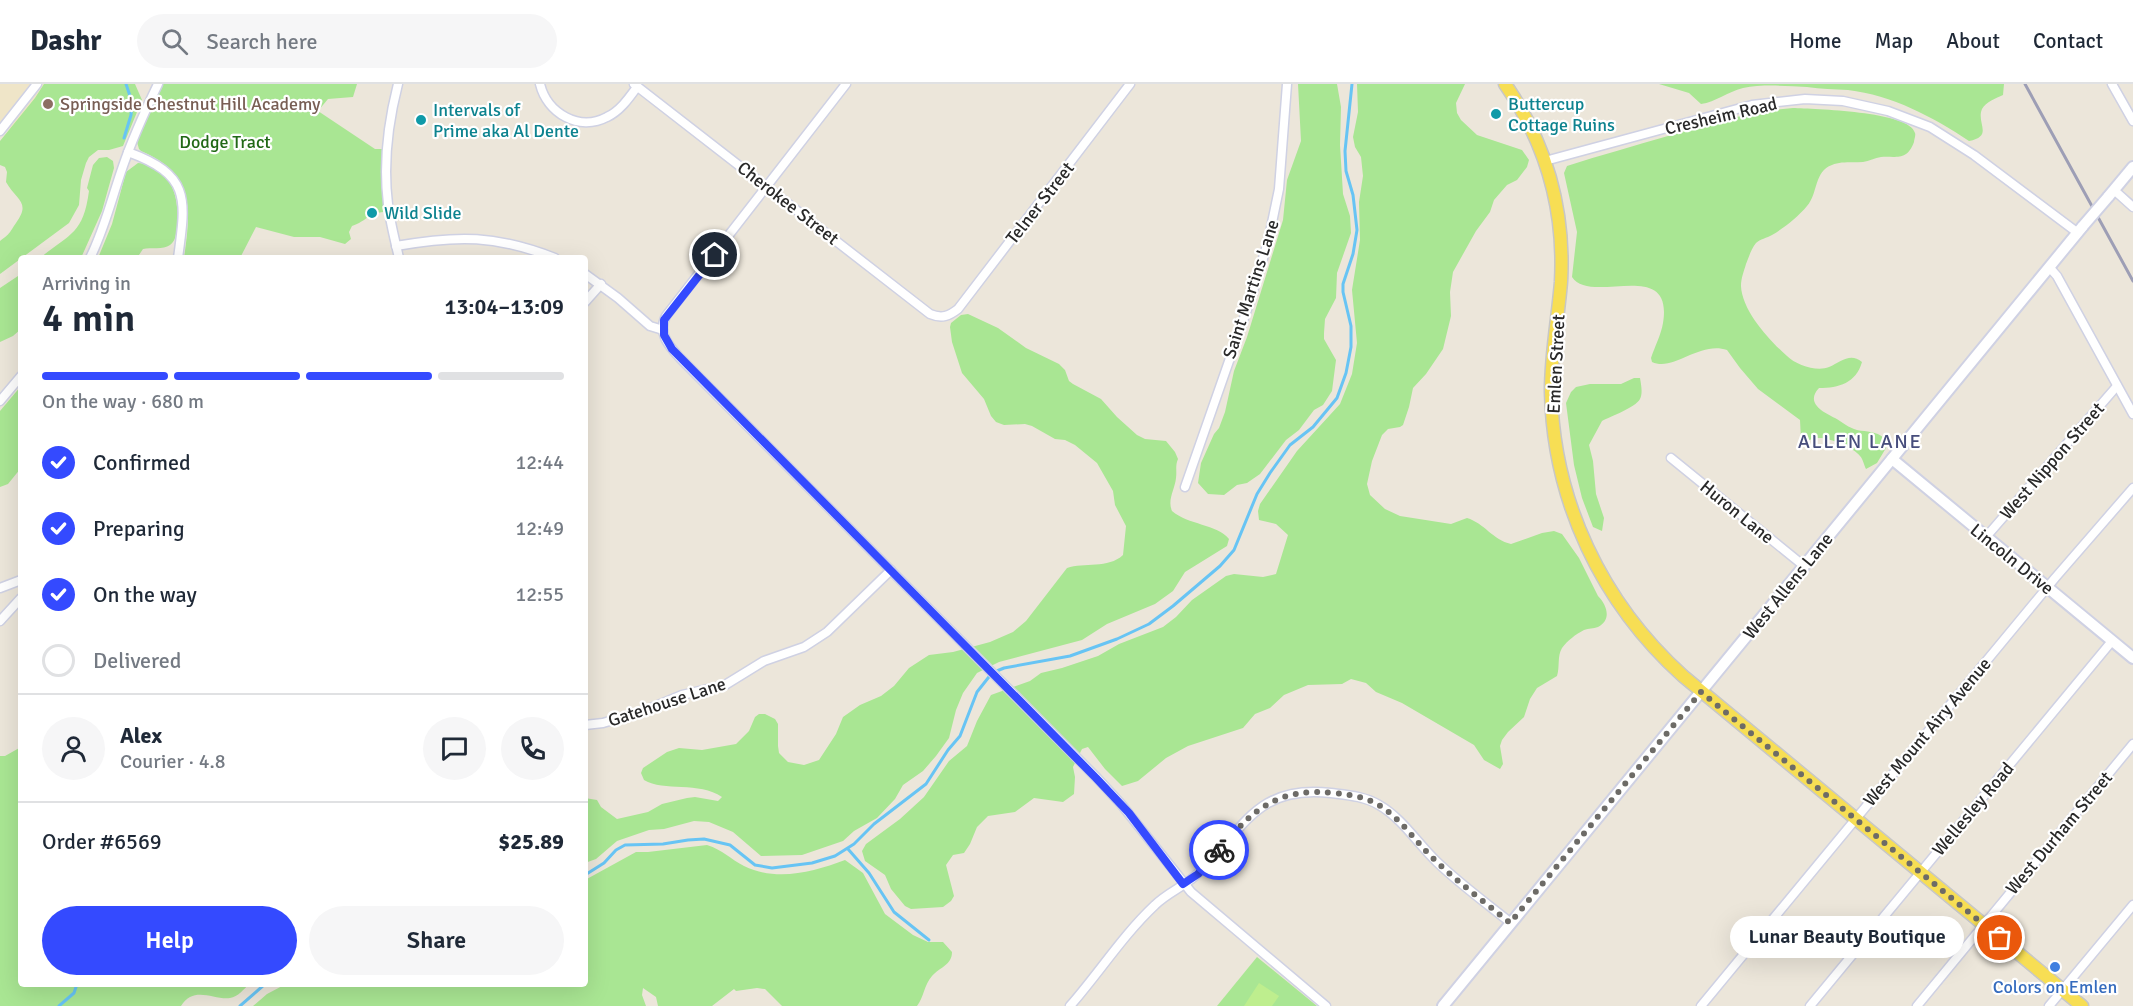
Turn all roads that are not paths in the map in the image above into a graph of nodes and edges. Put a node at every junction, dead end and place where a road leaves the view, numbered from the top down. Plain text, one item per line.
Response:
1 (37, 84) edge
2 (158, 84) edge
3 (398, 84) edge
4 (540, 84) edge
5 (846, 84) edge
6 (1130, 84) edge
7 (1287, 84) edge
8 (1505, 84) edge
9 (2112, 84) edge
10 (636, 85) edge
11 (2133, 122) edge
12 (0, 131) edge
13 (128, 152) junction
14 (1545, 161) junction
15 (2133, 167) edge
16 (767, 188) junction
17 (2111, 194) junction
18 (2133, 207) edge
19 (2081, 230) junction
20 (396, 246) junction
21 (91, 255) edge
22 (178, 255) edge
23 (398, 255) edge
24 (546, 255) edge
25 (2050, 268) junction
26 (588, 276) edge
27 (601, 284) junction
28 (588, 299) edge
29 (944, 317) joint
30 (663, 330) junction
31 (18, 380) edge
32 (2117, 386) junction
33 (0, 401) edge
34 (2133, 414) edge
35 (1671, 458) dead end
36 (1892, 459) junction
37 (1185, 487) dead end
38 (2133, 488) edge
39 (1986, 537) junction
40 (1804, 566) junction
41 (891, 570) junction
42 (18, 581) edge
43 (2048, 587) junction
44 (0, 588) edge
45 (18, 601) edge
46 (0, 621) edge
47 (2112, 641) junction
48 (2133, 658) edge
49 (1701, 692) junction
50 (588, 725) edge
51 (2133, 744) edge
52 (1856, 819) junction
53 (1920, 872) junction
54 (1183, 884) junction
55 (2133, 905) edge
56 (1510, 923) junction
57 (1984, 925) junction
58 (2062, 990) junction
59 (1703, 1005) edge
60 (1070, 1006) edge
61 (1326, 1006) edge
62 (1443, 1006) edge
63 (1810, 1006) edge
64 (1917, 1006) edge
65 (2049, 1006) edge
66 (2082, 1006) edge

1 - 12 street
2 - 13 street
3 - 20 street
4 - 10 street
5 - 16 street
6 - 29 street, Telner Street
7 - 37 street, Saint Martins Lane
8 - 14 main road, Emlen Street
9 - 11 street
10 - 16 street, Cherokee Street
13 - 21 street
13 - 22 street
14 - 19 street, Cresheim Road
14 - 49 main road, Emlen Street
15 - 17 street, West Allens Lane
16 - 29 street, Cherokee Street
16 - 30 street
17 - 18 street
17 - 19 street, West Allens Lane, bridge
19 - 25 street, West Allens Lane
20 - 23 street
20 - 24 street
25 - 32 street
25 - 36 street, West Allens Lane
26 - 27 street
27 - 28 street
27 - 30 street
30 - 41 street
31 - 33 street
32 - 34 street
32 - 39 street, West Nippon Street
35 - 40 street, Huron Lane
36 - 39 street, Lincoln Drive
36 - 40 street, West Allens Lane
38 - 43 street, West Mount Airy Avenue
39 - 43 street, Lincoln Drive
40 - 49 street, West Allens Lane
41 - 50 street, Gatehouse Lane
41 - 54 street
42 - 44 street
43 - 47 street, Lincoln Drive
43 - 52 street, West Mount Airy Avenue
45 - 46 street
47 - 48 street, Lincoln Drive
47 - 53 street, Wellesley Road
49 - 52 main road, Emlen Street
49 - 56 street, West Allens Lane
51 - 57 street, West Durham Street
52 - 53 main road, Emlen Street
52 - 59 street, West Mount Airy Avenue
53 - 57 main road, Emlen Street
53 - 63 street, Wellesley Road
54 - 56 street
54 - 60 street
54 - 61 street
55 - 58 street
56 - 62 street, West Allens Lane
57 - 58 main road, Emlen Street
57 - 64 street, West Durham Street
58 - 65 street
58 - 66 main road, Emlen Street

